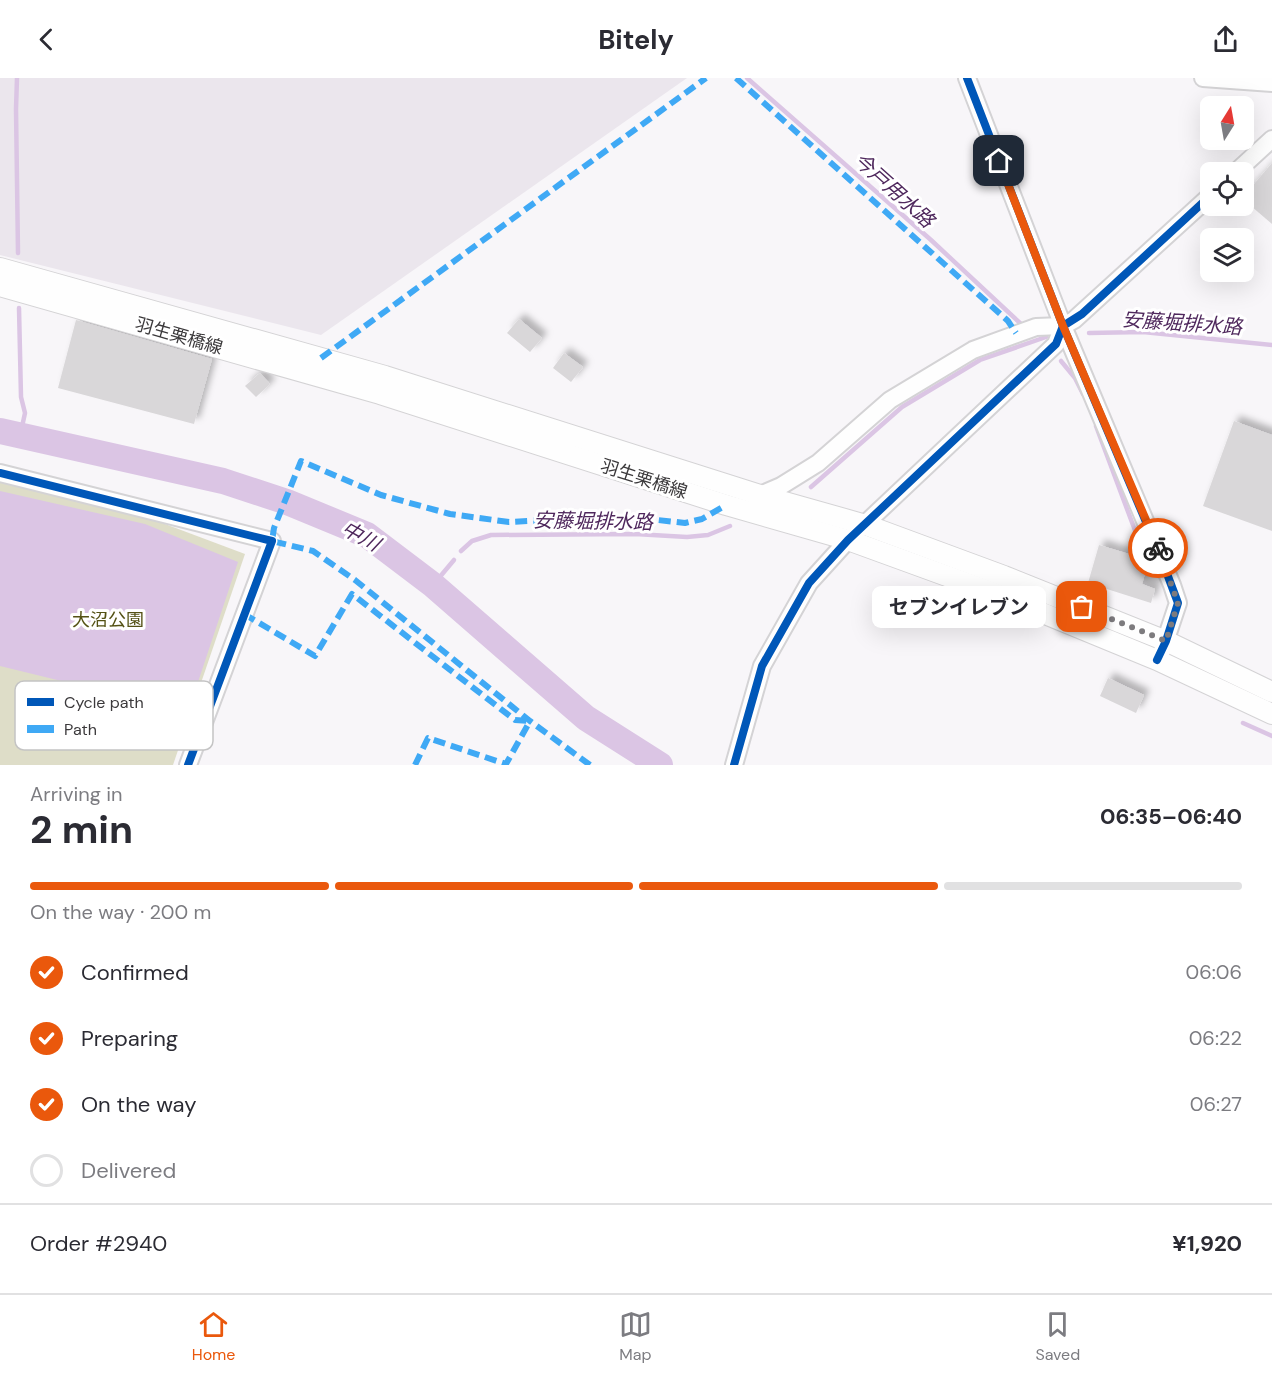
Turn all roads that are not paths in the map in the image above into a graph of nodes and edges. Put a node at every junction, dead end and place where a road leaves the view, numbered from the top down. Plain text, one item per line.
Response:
1 (967, 78) edge
2 (1203, 78) edge
3 (1272, 82) edge
4 (1272, 139) edge
5 (1247, 162) edge
6 (1200, 205) edge
7 (0, 268) edge
8 (0, 286) edge
9 (1063, 326) junction
10 (0, 473) edge
11 (760, 495) junction
12 (866, 525) junction
13 (848, 540) junction
14 (1166, 641) junction
15 (1157, 660) junction
16 (1272, 692) edge
17 (213, 698) edge
18 (1272, 714) edge
19 (194, 750) edge
20 (188, 765) edge
21 (734, 765) edge

1 - 9 street
2 - 3 street
4 - 5 street
6 - 9 street
7 - 11 main road, 羽生栗橋線
8 - 13 main road, 羽生栗橋線
9 - 11 street
9 - 12 street
9 - 14 street
10 - 17 street
11 - 12 main road, 羽生栗橋線
12 - 13 street
12 - 14 main road, 羽生栗橋線
13 - 15 main road, 羽生栗橋線
13 - 21 street
14 - 15 street
14 - 16 main road, 羽生栗橋線
15 - 18 main road, 羽生栗橋線
19 - 20 street

